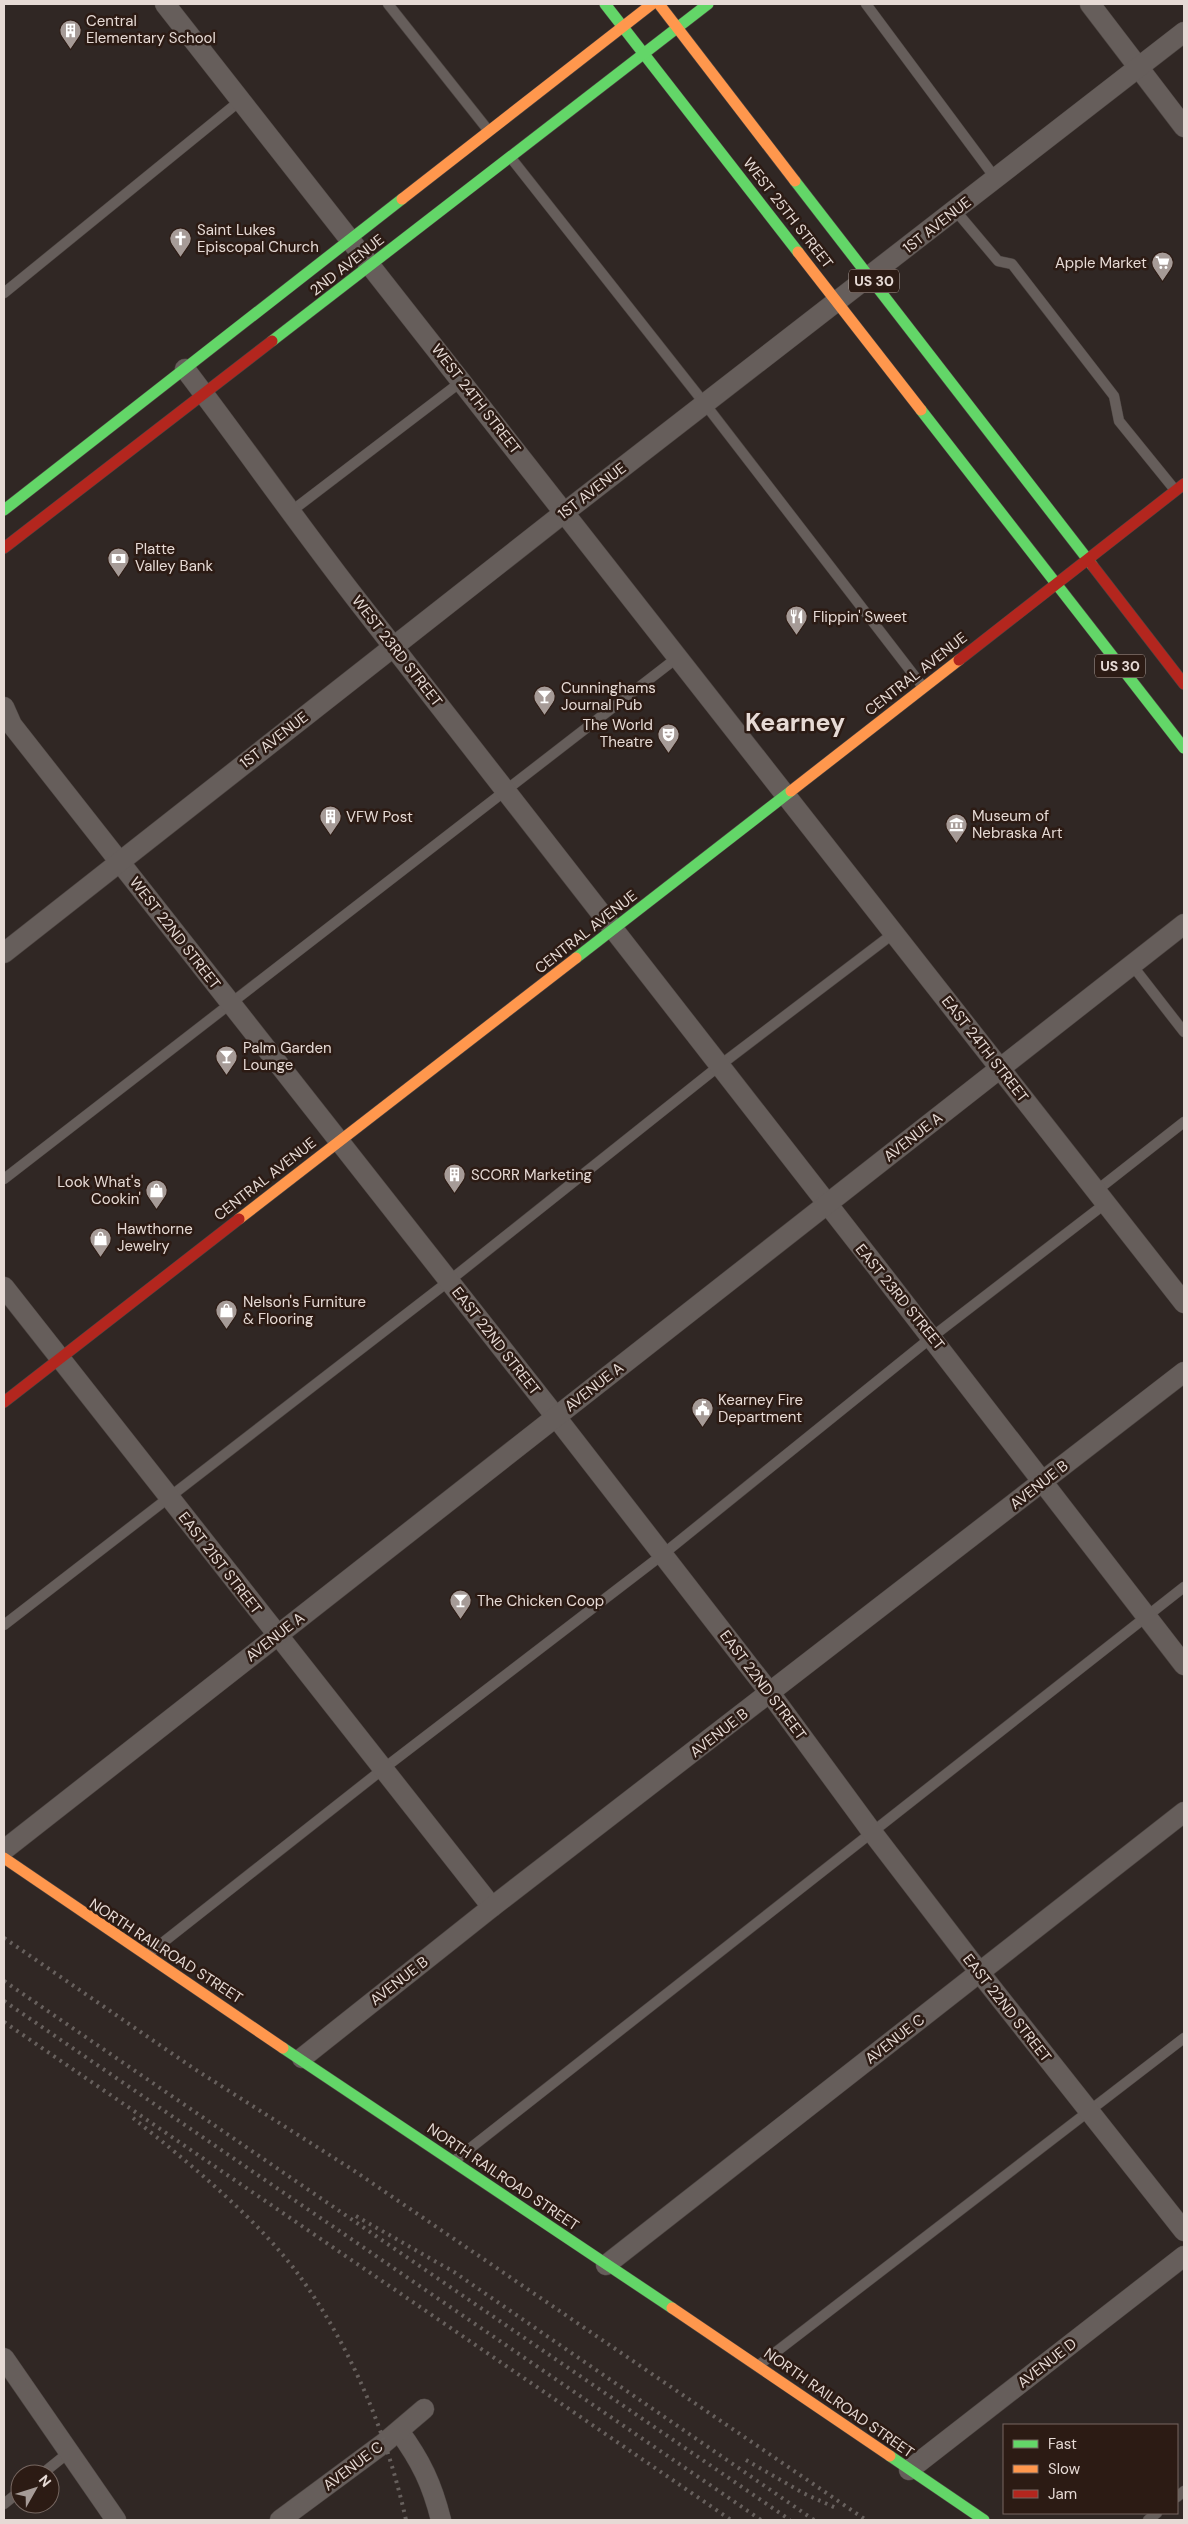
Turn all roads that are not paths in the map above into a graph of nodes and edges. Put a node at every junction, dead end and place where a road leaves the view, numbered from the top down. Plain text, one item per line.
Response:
1 (165, 4) edge
2 (388, 4) edge
3 (605, 4) edge
4 (652, 4) edge
5 (659, 4) edge
6 (708, 4) edge
7 (866, 4) edge
8 (1090, 4) edge
9 (623, 26) junction
10 (677, 28) junction
11 (1184, 32) edge
12 (644, 53) junction
13 (1138, 69) junction
14 (241, 100) junction
15 (1184, 127) edge
16 (489, 131) junction
17 (510, 157) junction
18 (996, 179) junction
19 (955, 210) junction
20 (350, 240) junction
21 (370, 266) junction
22 (870, 276) junction
23 (4, 293) edge
24 (837, 302) junction
25 (185, 369) junction
26 (462, 381) junction
27 (204, 395) junction
28 (705, 404) junction
29 (1180, 488) edge
30 (4, 510) edge
31 (565, 512) junction
32 (290, 513) junction
33 (4, 548) edge
34 (1086, 560) junction
35 (1056, 584) junction
36 (393, 646) junction
37 (678, 656) junction
38 (1184, 684) edge
39 (923, 687) junction
40 (4, 707) edge
41 (7, 725) edge
42 (1184, 748) edge
43 (504, 789) junction
44 (786, 794) junction
45 (118, 862) junction
46 (1184, 924) edge
47 (615, 929) junction
48 (894, 933) junction
49 (4, 953) edge
50 (1132, 965) junction
51 (230, 1003) junction
52 (1184, 1032) edge
53 (719, 1066) junction
54 (1000, 1068) junction
55 (1184, 1122) edge
56 (339, 1140) junction
57 (4, 1179) edge
58 (1101, 1197) junction
59 (826, 1205) junction
60 (449, 1281) junction
61 (4, 1287) edge
62 (1184, 1303) edge
63 (932, 1337) junction
64 (59, 1359) junction
65 (1184, 1372) edge
66 (4, 1402) edge
67 (556, 1417) junction
68 (1044, 1481) junction
69 (169, 1498) junction
70 (662, 1555) junction
71 (1184, 1587) edge
72 (1147, 1616) junction
73 (4, 1625) edge
74 (278, 1635) junction
75 (1184, 1665) edge
76 (770, 1693) junction
77 (383, 1769) junction
78 (1184, 1812) edge
79 (872, 1832) junction
80 (4, 1850) edge
81 (4, 1858) edge
82 (492, 1907) junction
83 (146, 1956) junction
84 (980, 1973) junction
85 (1184, 2038) edge
86 (302, 2058) junction
87 (1089, 2111) junction
88 (453, 2161) junction
89 (1184, 2231) edge
90 (1184, 2256) edge
91 (606, 2265) junction
92 (4, 2358) edge
93 (758, 2365) junction
94 (424, 2409) dead end
95 (399, 2431) junction
96 (68, 2453) junction
97 (54, 2464) edge
98 (909, 2470) junction
99 (116, 2520) edge
100 (280, 2520) edge
101 (441, 2520) edge
102 (984, 2520) edge

1 - 14 street, WEST 24TH STREET
2 - 16 lane
3 - 9 main road, WEST 25TH STREET / US 30
4 - 9 main road, 2ND AVENUE
5 - 10 main road, WEST 25TH STREET / US 30
6 - 10 main road, 2ND AVENUE
7 - 18 lane
8 - 13 street
9 - 12 main road, WEST 25TH STREET / US 30
9 - 16 main road, 2ND AVENUE
10 - 12 main road, 2ND AVENUE
10 - 22 main road, WEST 25TH STREET / US 30
11 - 13 street, 1ST AVENUE
12 - 17 main road, 2ND AVENUE
12 - 24 main road, WEST 25TH STREET / US 30
13 - 15 street
13 - 18 street, 1ST AVENUE
14 - 20 street, WEST 24TH STREET
14 - 23 lane
16 - 20 main road, 2ND AVENUE
17 - 21 main road, 2ND AVENUE
17 - 28 lane
18 - 19 street, 1ST AVENUE
19 - 22 street, 1ST AVENUE
19 - 29 lane
20 - 21 street, WEST 24TH STREET
20 - 25 main road, 2ND AVENUE
21 - 26 street, WEST 24TH STREET
21 - 27 main road, 2ND AVENUE
22 - 24 street, 1ST AVENUE
22 - 34 main road, WEST 25TH STREET / US 30
24 - 28 street, 1ST AVENUE
24 - 35 main road, WEST 25TH STREET / US 30
25 - 27 street, WEST 23RD STREET
25 - 30 main road, 2ND AVENUE
26 - 31 street, WEST 24TH STREET
26 - 32 lane
27 - 32 street, WEST 23RD STREET
27 - 33 main road, 2ND AVENUE
28 - 31 street, 1ST AVENUE
28 - 39 lane
29 - 34 main road, CENTRAL AVENUE
31 - 36 street, 1ST AVENUE
31 - 37 street, WEST 24TH STREET
32 - 36 street, WEST 23RD STREET
34 - 35 main road, CENTRAL AVENUE
34 - 38 main road, US 30
35 - 39 main road, CENTRAL AVENUE
35 - 42 main road, US 30
36 - 43 street, WEST 23RD STREET
36 - 45 street, 1ST AVENUE
37 - 43 lane
37 - 44 street, WEST 24TH STREET
39 - 44 main road, CENTRAL AVENUE
40 - 41 street, WEST 22ND STREET
41 - 45 street, WEST 22ND STREET
43 - 47 street, WEST 23RD STREET
43 - 51 lane
44 - 47 main road, CENTRAL AVENUE
44 - 48 street, EAST 24TH STREET
45 - 49 street, 1ST AVENUE
45 - 51 street, WEST 22ND STREET
46 - 50 street, AVENUE A
47 - 53 street, EAST 23RD STREET
47 - 56 main road, CENTRAL AVENUE
48 - 53 lane
48 - 54 street, EAST 24TH STREET
50 - 52 lane
50 - 54 street, AVENUE A
51 - 56 street, WEST 22ND STREET
51 - 57 lane
53 - 59 street, EAST 23RD STREET
53 - 60 lane
54 - 58 street, EAST 24TH STREET
54 - 59 street, AVENUE A
55 - 58 lane
56 - 60 street, EAST 22ND STREET
56 - 64 main road, CENTRAL AVENUE
58 - 62 street, EAST 24TH STREET
58 - 63 lane
59 - 63 street, EAST 23RD STREET
59 - 67 street, AVENUE A
60 - 67 street, EAST 22ND STREET
60 - 69 lane
61 - 64 street, EAST 21ST STREET
63 - 68 street, EAST 23RD STREET
63 - 70 lane
64 - 66 main road, CENTRAL AVENUE
64 - 69 street, EAST 21ST STREET
65 - 68 street, AVENUE B
67 - 70 street, EAST 22ND STREET
67 - 74 street, AVENUE A
68 - 72 street, EAST 23RD STREET
68 - 76 street, AVENUE B
69 - 73 lane
69 - 74 street, EAST 21ST STREET
70 - 76 street, EAST 22ND STREET
70 - 77 lane
71 - 72 lane
72 - 75 street, EAST 23RD STREET
72 - 79 lane
74 - 77 street, EAST 21ST STREET
74 - 80 street, AVENUE A
76 - 79 street, EAST 22ND STREET
76 - 82 street, AVENUE B
77 - 82 street, EAST 21ST STREET
77 - 83 lane
78 - 84 street, AVENUE C
79 - 84 street, EAST 22ND STREET
79 - 88 lane
81 - 83 main road, NORTH RAILROAD STREET
82 - 86 street, AVENUE B
83 - 86 main road, NORTH RAILROAD STREET
84 - 87 street, EAST 22ND STREET
84 - 91 street, AVENUE C
85 - 87 lane
86 - 88 main road, NORTH RAILROAD STREET
87 - 89 street, EAST 22ND STREET
87 - 93 lane
88 - 91 main road, NORTH RAILROAD STREET
90 - 98 street, AVENUE D
91 - 93 main road, NORTH RAILROAD STREET
92 - 96 street
93 - 98 main road, NORTH RAILROAD STREET
94 - 95 street, AVENUE C
95 - 100 street, AVENUE C
95 - 101 street
96 - 97 lane
96 - 99 street
98 - 102 main road, NORTH RAILROAD STREET

